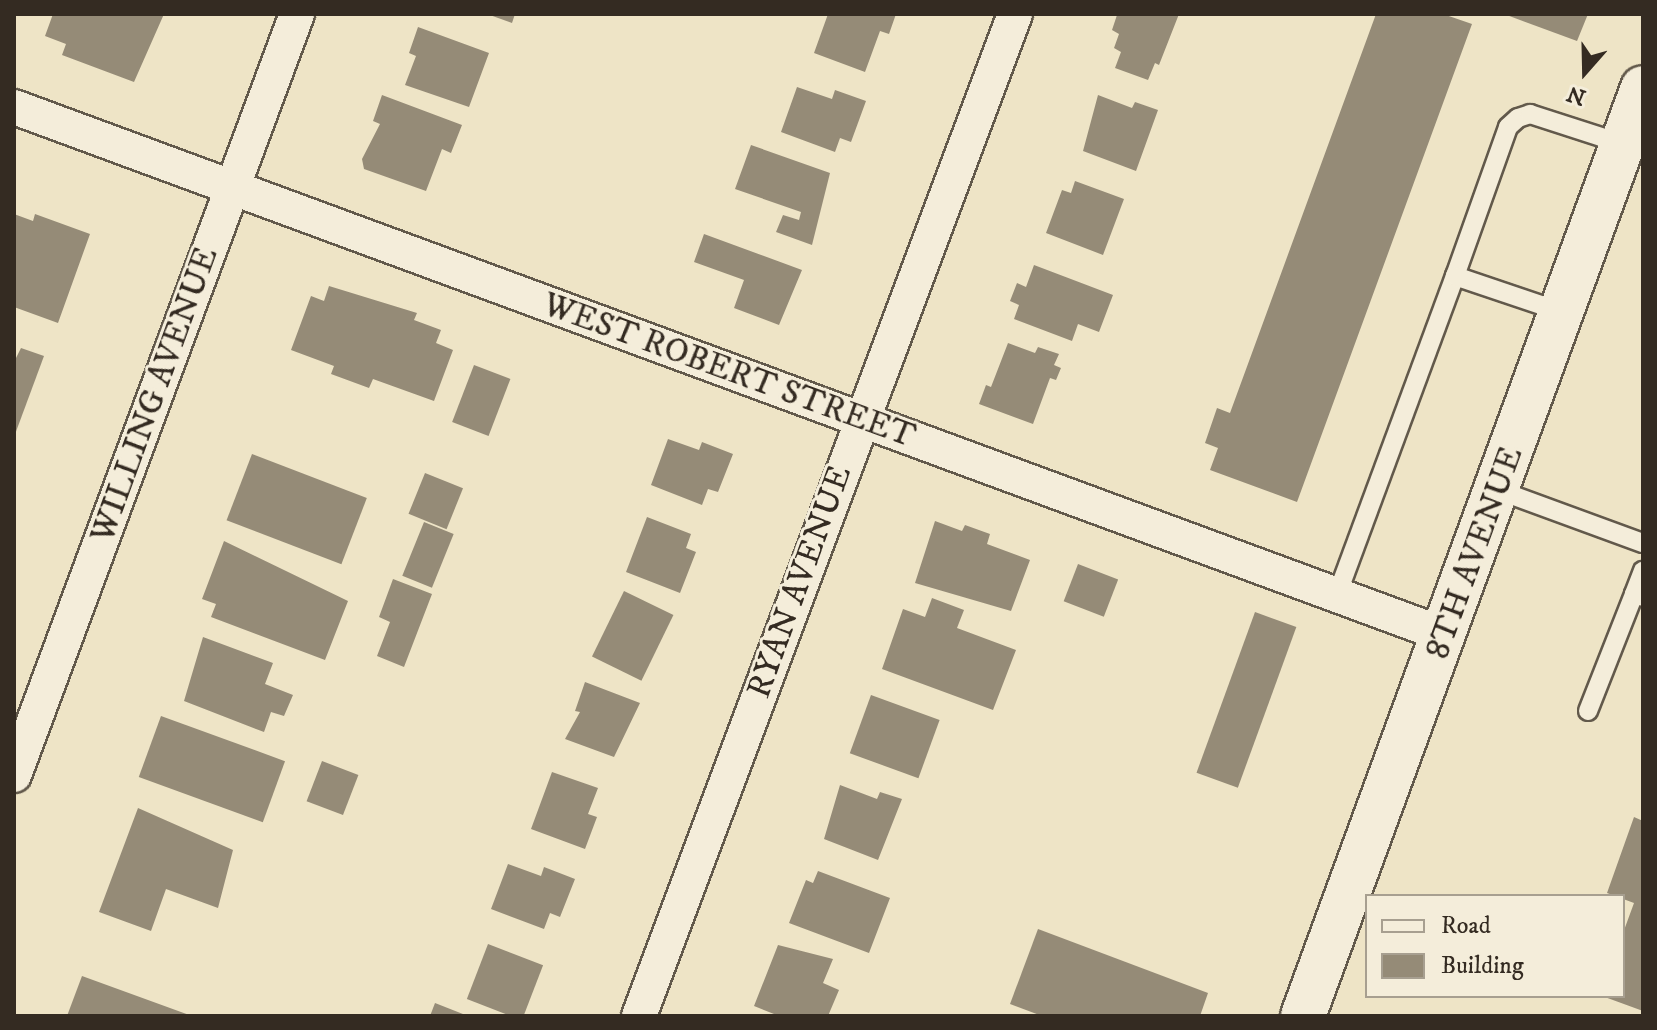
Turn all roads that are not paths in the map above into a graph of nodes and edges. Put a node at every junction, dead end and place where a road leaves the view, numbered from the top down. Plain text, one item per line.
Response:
1 (297, 14) edge
2 (1015, 14) edge
3 (1643, 88) edge
4 (14, 107) edge
5 (1623, 144) junction
6 (232, 187) junction
7 (1455, 276) junction
8 (1562, 312) junction
9 (860, 420) junction
10 (1498, 490) junction
11 (1643, 543) edge
12 (1643, 571) edge
13 (1337, 595) junction
14 (1638, 595) edge
15 (1445, 635) junction
16 (1588, 711) dead end
17 (14, 775) edge
18 (639, 1016) edge
19 (1303, 1016) edge

1 - 6 street, WILLING AVENUE
2 - 9 street, RYAN AVENUE
3 - 5 main road, 8TH AVENUE
4 - 6 street, WEST ROBERT STREET
5 - 7 lane
5 - 8 main road, 8TH AVENUE
6 - 9 street, WEST ROBERT STREET
6 - 17 street, WILLING AVENUE
7 - 8 lane
7 - 13 lane
8 - 10 main road, 8TH AVENUE
9 - 13 street, WEST ROBERT STREET
9 - 18 street, RYAN AVENUE
10 - 11 lane
10 - 15 main road, 8TH AVENUE
12 - 14 lane
13 - 15 street, WEST ROBERT STREET
14 - 16 lane
15 - 19 main road, 8TH AVENUE

